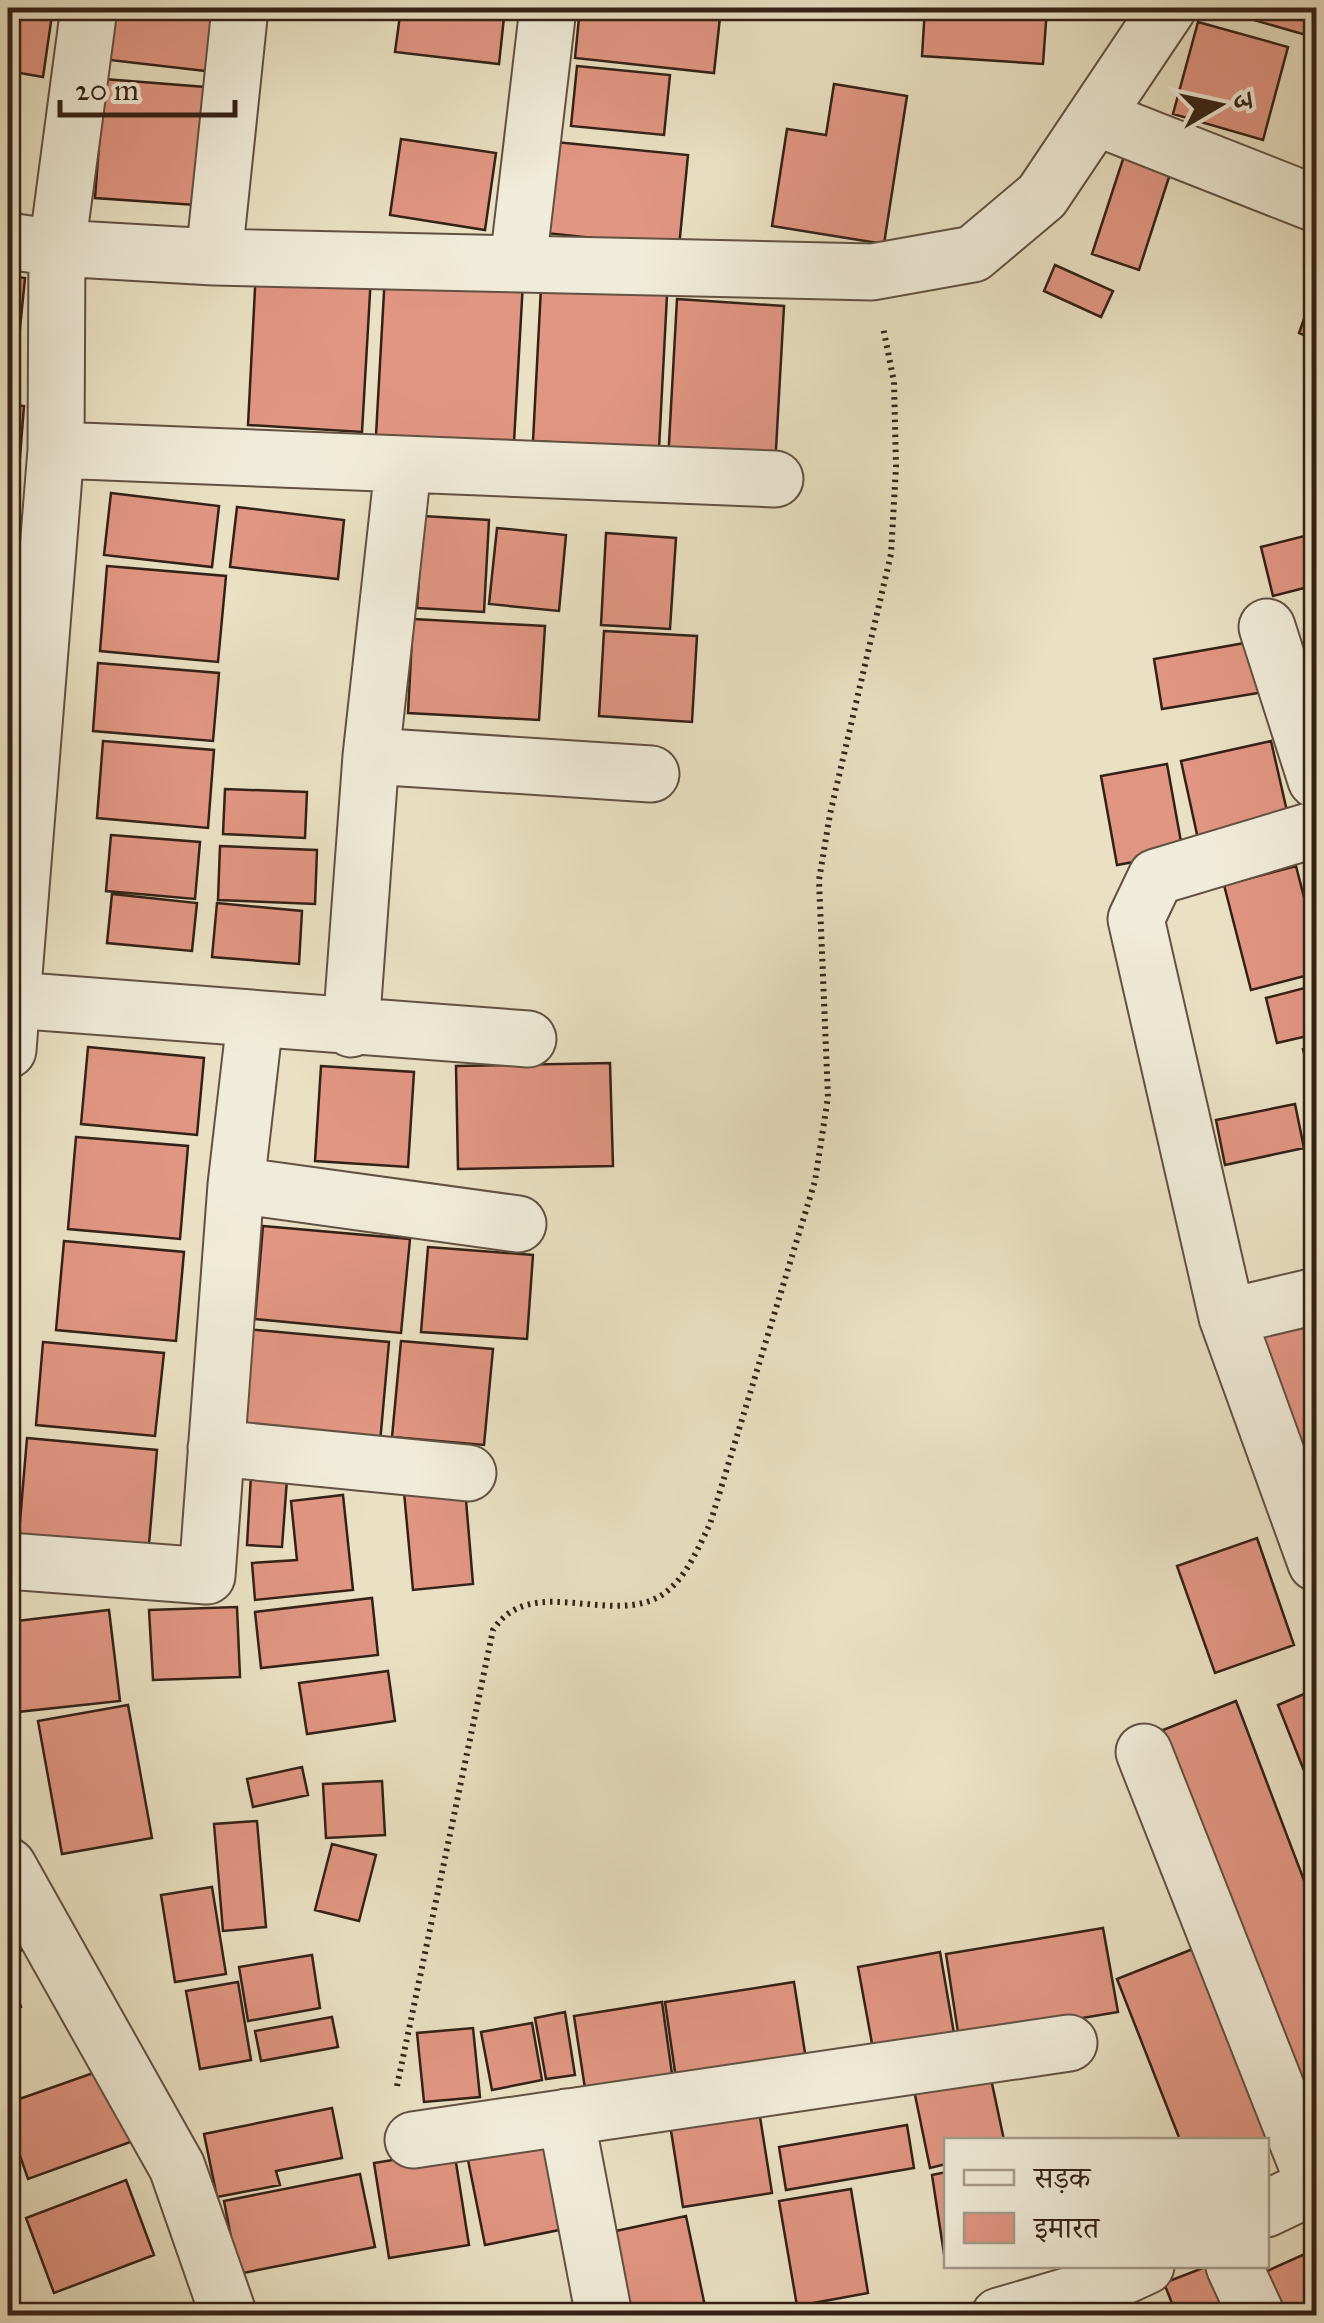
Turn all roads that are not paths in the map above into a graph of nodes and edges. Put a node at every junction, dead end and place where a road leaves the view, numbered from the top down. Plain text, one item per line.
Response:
1 (89, 8) edge
2 (240, 8) edge
3 (548, 8) edge
4 (1168, 8) edge
5 (1095, 117) junction
6 (1316, 204) edge
7 (32, 244) edge
8 (214, 257) junction
9 (518, 263) junction
10 (56, 450) junction
11 (403, 468) junction
12 (775, 479) dead end
13 (1267, 627) dead end
14 (372, 756) junction
15 (651, 774) dead end
16 (1316, 780) edge
17 (1316, 829) edge
18 (255, 1020) junction
19 (10, 1025) edge
20 (351, 1029) junction
21 (528, 1039) dead end
22 (236, 1184) junction
23 (518, 1224) dead end
24 (1316, 1296) edge
25 (1227, 1317) junction
26 (216, 1448) junction
27 (468, 1473) dead end
28 (1315, 1554) edge
29 (8, 1561) edge
30 (1144, 1752) dead end
31 (8, 1866) edge
32 (1070, 2042) dead end
33 (566, 2117) junction
34 (412, 2140) road end
35 (1316, 2185) edge
36 (1269, 2208) edge
37 (1142, 2268) edge
38 (1235, 2268) edge
39 (229, 2316) edge
40 (604, 2316) edge
41 (998, 2316) edge
42 (1258, 2316) edge

1 - 7 street
2 - 8 street
3 - 9 street
4 - 5 street
5 - 6 street
5 - 9 street
7 - 8 street
7 - 10 street
8 - 9 street
10 - 11 street
10 - 19 street
11 - 12 street
11 - 14 street
13 - 16 street
14 - 15 street
14 - 20 street
17 - 25 street
18 - 19 street
18 - 20 street
18 - 22 street
20 - 21 street
22 - 23 street
22 - 26 street
24 - 25 street
25 - 28 street
26 - 27 street
26 - 29 street
30 - 35 street
31 - 39 street
32 - 33 street
33 - 34 street
33 - 40 street
35 - 36 street
37 - 41 street
38 - 42 street

